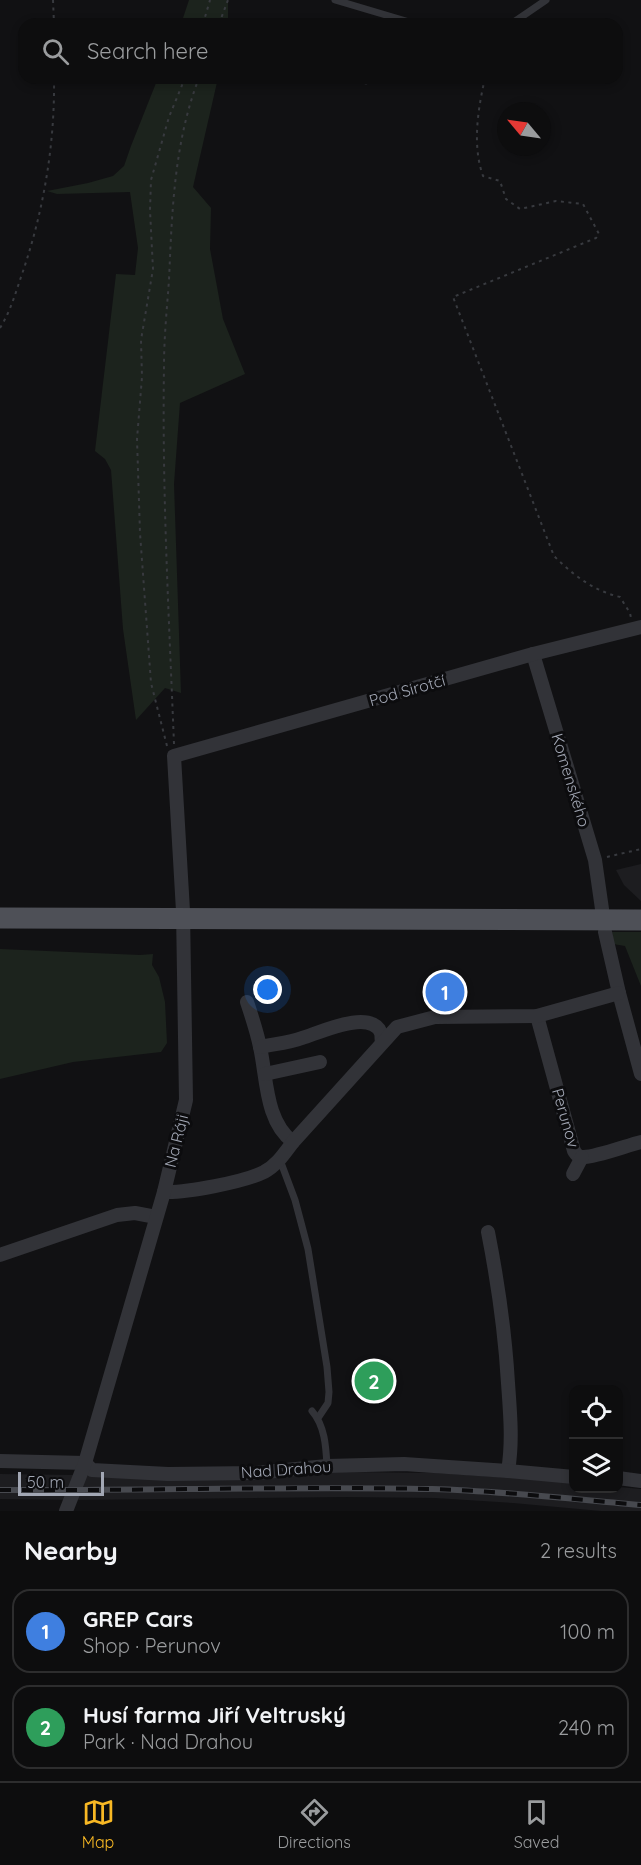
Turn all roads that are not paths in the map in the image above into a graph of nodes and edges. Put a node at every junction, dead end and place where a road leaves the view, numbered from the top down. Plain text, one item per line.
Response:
1 (335, 0) edge
2 (546, 0) edge
3 (386, 16) joint
4 (394, 18) edge
5 (520, 18) edge
6 (637, 628) edge
7 (533, 654) junction
8 (174, 756) joint
9 (602, 909) dead end
10 (0, 918) edge
11 (641, 920) edge
12 (605, 932) dead end
13 (619, 993) junction
14 (247, 1002) dead end
15 (537, 1016) junction
16 (382, 1042) junction
17 (260, 1047) junction
18 (320, 1062) dead end
19 (265, 1074) junction
20 (641, 1074) edge
21 (293, 1142) junction
22 (641, 1142) edge
23 (582, 1157) junction
24 (279, 1160) junction
25 (573, 1174) dead end
26 (164, 1192) junction
27 (156, 1217) junction
28 (488, 1232) dead end
29 (0, 1255) edge
30 (312, 1411) dead end
31 (318, 1418) junction
32 (0, 1461) edge
33 (85, 1463) junction
34 (327, 1466) junction
35 (508, 1470) junction
36 (569, 1477) edge
37 (623, 1479) edge
38 (641, 1481) edge
39 (66, 1511) edge

1 - 3 lane
2 - 5 lane
3 - 4 lane
6 - 7 street, Pod Sirotčí
7 - 8 street, Pod Sirotčí
7 - 9 street, Komenského
8 - 26 street, Na Ráji
10 - 11 main road
12 - 13 street
13 - 15 street
13 - 20 street
14 - 17 street
15 - 16 street
15 - 23 street, Perunov
16 - 17 street
16 - 21 street
17 - 19 street
18 - 19 street
19 - 21 street
21 - 24 street
22 - 23 street, Perunov
23 - 25 street
24 - 26 street
24 - 31 lane
26 - 27 street, Na Ráji
27 - 29 street
27 - 33 street, Na Ráji
28 - 35 street
30 - 31 lane
31 - 34 lane
32 - 33 street, Nad Drahou
33 - 34 street, Nad Drahou
33 - 39 street, Na Ráji
34 - 35 street, Nad Drahou
35 - 36 street, Nad Drahou
37 - 38 street

